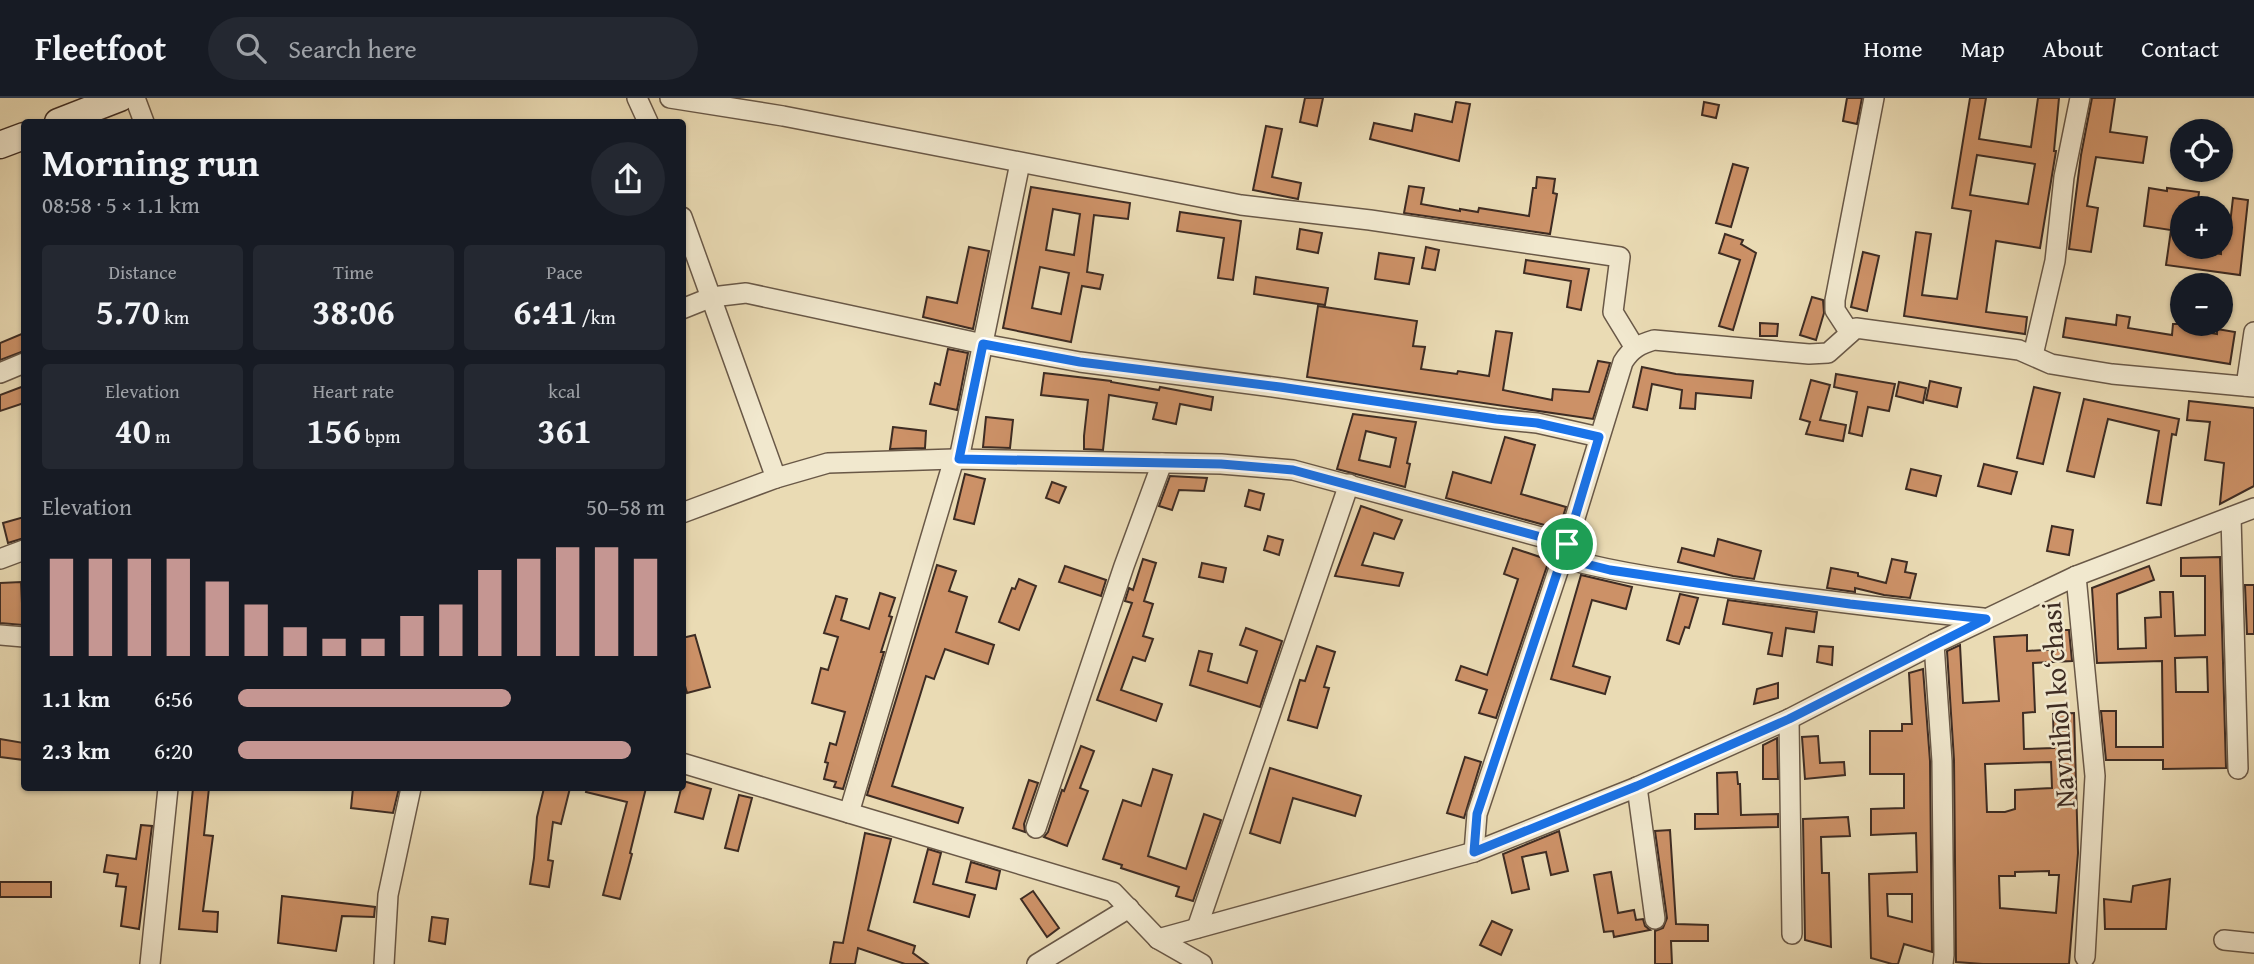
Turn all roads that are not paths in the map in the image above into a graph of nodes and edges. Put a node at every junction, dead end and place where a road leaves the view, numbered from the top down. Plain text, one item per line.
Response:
1 (120, 98) edge
2 (135, 98) edge
3 (637, 98) edge
4 (670, 98) edge
5 (1874, 98) edge
6 (2080, 98) edge
7 (66, 119) edge
8 (143, 119) edge
9 (647, 119) edge
10 (21, 137) edge
11 (0, 145) edge
12 (1020, 163) junction
13 (686, 228) edge
14 (712, 297) junction
15 (686, 307) edge
16 (2254, 332) edge
17 (1850, 334) junction
18 (983, 344) junction
19 (1635, 348) junction
20 (2033, 355) junction
21 (21, 364) edge
22 (0, 373) edge
23 (2250, 387) edge
24 (1599, 437) junction
25 (957, 459) junction
26 (1162, 463) junction
27 (776, 478) junction
28 (1349, 484) junction
29 (2254, 508) edge
30 (686, 512) edge
31 (2231, 517) junction
32 (21, 551) edge
33 (1564, 551) junction
34 (0, 558) edge
35 (2076, 576) junction
36 (1986, 619) junction
37 (0, 635) edge
38 (21, 637) edge
39 (1934, 644) junction
40 (1789, 719) junction
41 (686, 764) edge
42 (2238, 769) dead end
43 (1637, 786) junction
44 (168, 791) edge
45 (410, 791) edge
46 (849, 813) junction
47 (1036, 828) dead end
48 (1474, 852) junction
49 (1129, 908) junction
50 (1655, 919) dead end
51 (1197, 928) junction
52 (1792, 934) dead end
53 (1158, 939) junction
54 (2224, 940) dead end
55 (2254, 943) edge
56 (2085, 957) dead end
57 (150, 964) edge
58 (384, 964) edge
59 (1037, 964) edge
60 (1202, 964) edge
61 (1942, 964) edge

1 - 7 main road
2 - 8 street
3 - 9 street
4 - 12 street
5 - 17 street
6 - 20 street
10 - 11 main road
12 - 18 street
12 - 19 street
13 - 14 street
14 - 15 street
14 - 18 street
14 - 27 street
16 - 23 street
17 - 19 street
17 - 20 street
18 - 24 street
18 - 25 street
19 - 24 street
20 - 23 street
21 - 22 street
24 - 33 street
25 - 26 street
25 - 27 street
25 - 46 street
26 - 28 street
26 - 47 street
27 - 30 street
28 - 33 street
28 - 51 street
29 - 31 street, Navnihol koʻchasi
31 - 35 street, Navnihol koʻchasi
31 - 42 street
32 - 34 street
33 - 36 street
33 - 48 street
35 - 36 street, Navnihol koʻchasi
35 - 56 street, Navnihol koʻchasi
36 - 39 street, Navnihol koʻchasi
37 - 38 street
39 - 40 street, Navnihol koʻchasi
39 - 61 street
40 - 43 street, Navnihol koʻchasi
40 - 52 street
41 - 46 street
43 - 48 street, Navnihol koʻchasi
43 - 50 street
44 - 57 street
45 - 58 street
46 - 49 street
48 - 51 street, Navnihol koʻchasi
49 - 53 street
49 - 59 street
51 - 53 street, Navnihol koʻchasi
53 - 60 street
54 - 55 street

